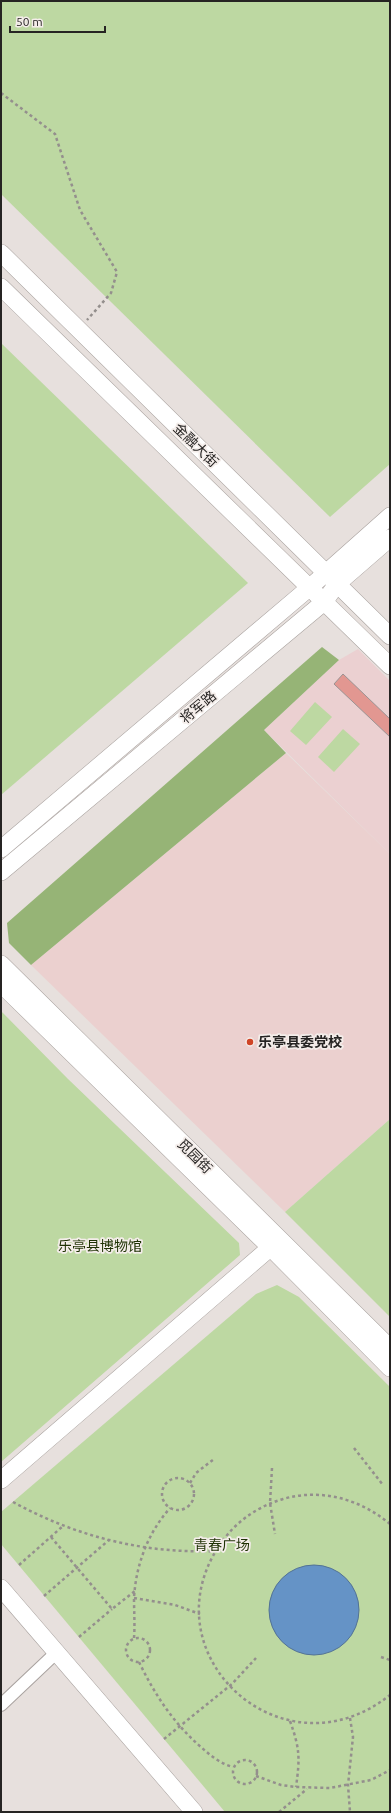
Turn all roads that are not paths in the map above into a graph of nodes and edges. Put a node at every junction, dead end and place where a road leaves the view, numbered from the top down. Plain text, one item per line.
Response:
1 (1, 254) edge
2 (1, 287) edge
3 (390, 516) edge
4 (390, 538) edge
5 (331, 578) junction
6 (309, 588) junction
7 (324, 602) junction
8 (390, 636) edge
9 (390, 666) edge
10 (1, 849) edge
11 (1, 872) edge
12 (1, 964) edge
13 (1, 984) edge
14 (276, 1244) junction
15 (390, 1348) edge
16 (390, 1368) edge
17 (1, 1480) edge
18 (1, 1588) edge
19 (56, 1652) junction
20 (1, 1705) edge
21 (194, 1812) edge

1 - 5 main road, 金融大街
2 - 6 main road, 金融大街
3 - 5 main road, 将军路
4 - 5 main road, 将军路
5 - 6 main road, 将军路
5 - 7 main road, 将军路
5 - 8 main road, 金融大街
6 - 7 main road, 金融大街
6 - 10 main road, 将军路
7 - 9 main road, 金融大街
7 - 11 main road, 将军路
12 - 14 main road, 觅园街
13 - 14 main road, 觅园街
14 - 15 main road, 觅园街
14 - 16 main road, 觅园街
14 - 17 main road
18 - 19 main road
19 - 20 street
19 - 21 main road

